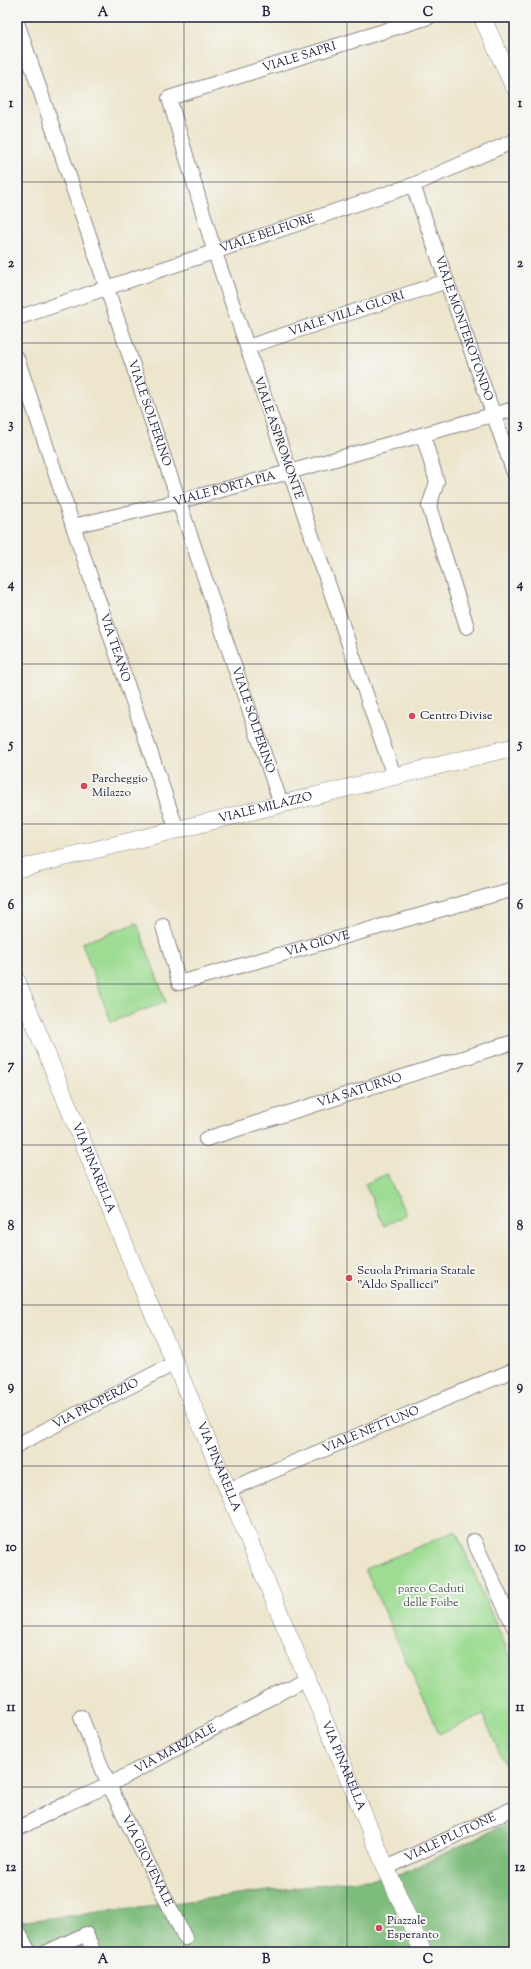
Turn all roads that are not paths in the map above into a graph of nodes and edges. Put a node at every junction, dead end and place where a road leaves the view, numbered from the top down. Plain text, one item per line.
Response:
1 (429, 17) edge
2 (482, 17) edge
3 (17, 22) edge
4 (514, 87) edge
5 (169, 98) joint
6 (514, 141) edge
7 (413, 185) junction
8 (214, 250) junction
9 (447, 281) junction
10 (107, 287) junction
11 (17, 318) edge
12 (247, 347) junction
13 (17, 358) edge
14 (514, 409) edge
15 (494, 416) junction
16 (423, 435) junction
17 (289, 472) junction
18 (514, 473) edge
19 (180, 501) junction
20 (72, 526) junction
21 (468, 627) dead end
22 (514, 747) edge
23 (394, 776) junction
24 (281, 804) junction
25 (178, 830) junction
26 (17, 869) edge
27 (514, 889) edge
28 (163, 926) dead end
29 (17, 981) edge
30 (514, 1042) edge
31 (206, 1139) dead end
32 (175, 1363) junction
33 (514, 1370) edge
34 (17, 1445) edge
35 (228, 1490) junction
36 (474, 1541) dead end
37 (509, 1603) edge
38 (514, 1628) edge
39 (307, 1678) junction
40 (81, 1717) dead end
41 (109, 1785) junction
42 (514, 1808) edge
43 (17, 1830) edge
44 (386, 1868) junction
45 (17, 1929) edge
46 (185, 1938) dead end
47 (31, 1951) edge
48 (47, 1952) edge
49 (94, 1952) edge
50 (423, 1952) edge

1 - 5 street, VIALE SAPRI
2 - 4 street
3 - 10 street, VIALE SOLFERINO
5 - 8 street, VIALE ASPROMONTE
6 - 7 street, VIALE BELFIORE
7 - 8 street, VIALE BELFIORE
7 - 9 street, VIALE MONTEROTONDO
8 - 10 street, VIALE BELFIORE
8 - 12 street, VIALE ASPROMONTE
9 - 12 street, VIALE VILLA GLORI
9 - 15 street, VIALE MONTEROTONDO
10 - 11 street, VIALE BELFIORE
10 - 19 street, VIALE SOLFERINO
12 - 17 street, VIALE ASPROMONTE
13 - 20 street, VIA TEANO
14 - 15 street, VIALE PORTA PIA
15 - 16 street, VIALE PORTA PIA
15 - 18 street, VIALE MONTEROTONDO
16 - 17 street, VIALE PORTA PIA
16 - 21 street
17 - 19 street, VIALE PORTA PIA
17 - 23 street, VIALE ASPROMONTE
19 - 20 street, VIALE PORTA PIA
19 - 24 street, VIALE SOLFERINO
20 - 25 street, VIA TEANO
22 - 23 street, VIALE MILAZZO
23 - 24 street, VIALE MILAZZO
24 - 25 street, VIALE MILAZZO
25 - 26 street, VIALE MILAZZO
27 - 28 street, VIA GIOVE
29 - 32 street, VIA PINARELLA
30 - 31 street, VIA SATURNO
32 - 34 street, VIA PROPERZIO
32 - 35 street, VIA PINARELLA
33 - 35 street, VIALE NETTUNO
35 - 39 street, VIA PINARELLA
36 - 37 street
37 - 38 street
39 - 41 street, VIA MARZIALE
39 - 44 street, VIA PINARELLA
40 - 41 street
41 - 43 street, VIA MARZIALE
41 - 46 street, VIA GIOVENALE
42 - 44 street, VIALE PLUTONE
44 - 50 street, VIA PINARELLA
45 - 47 street
48 - 49 street

